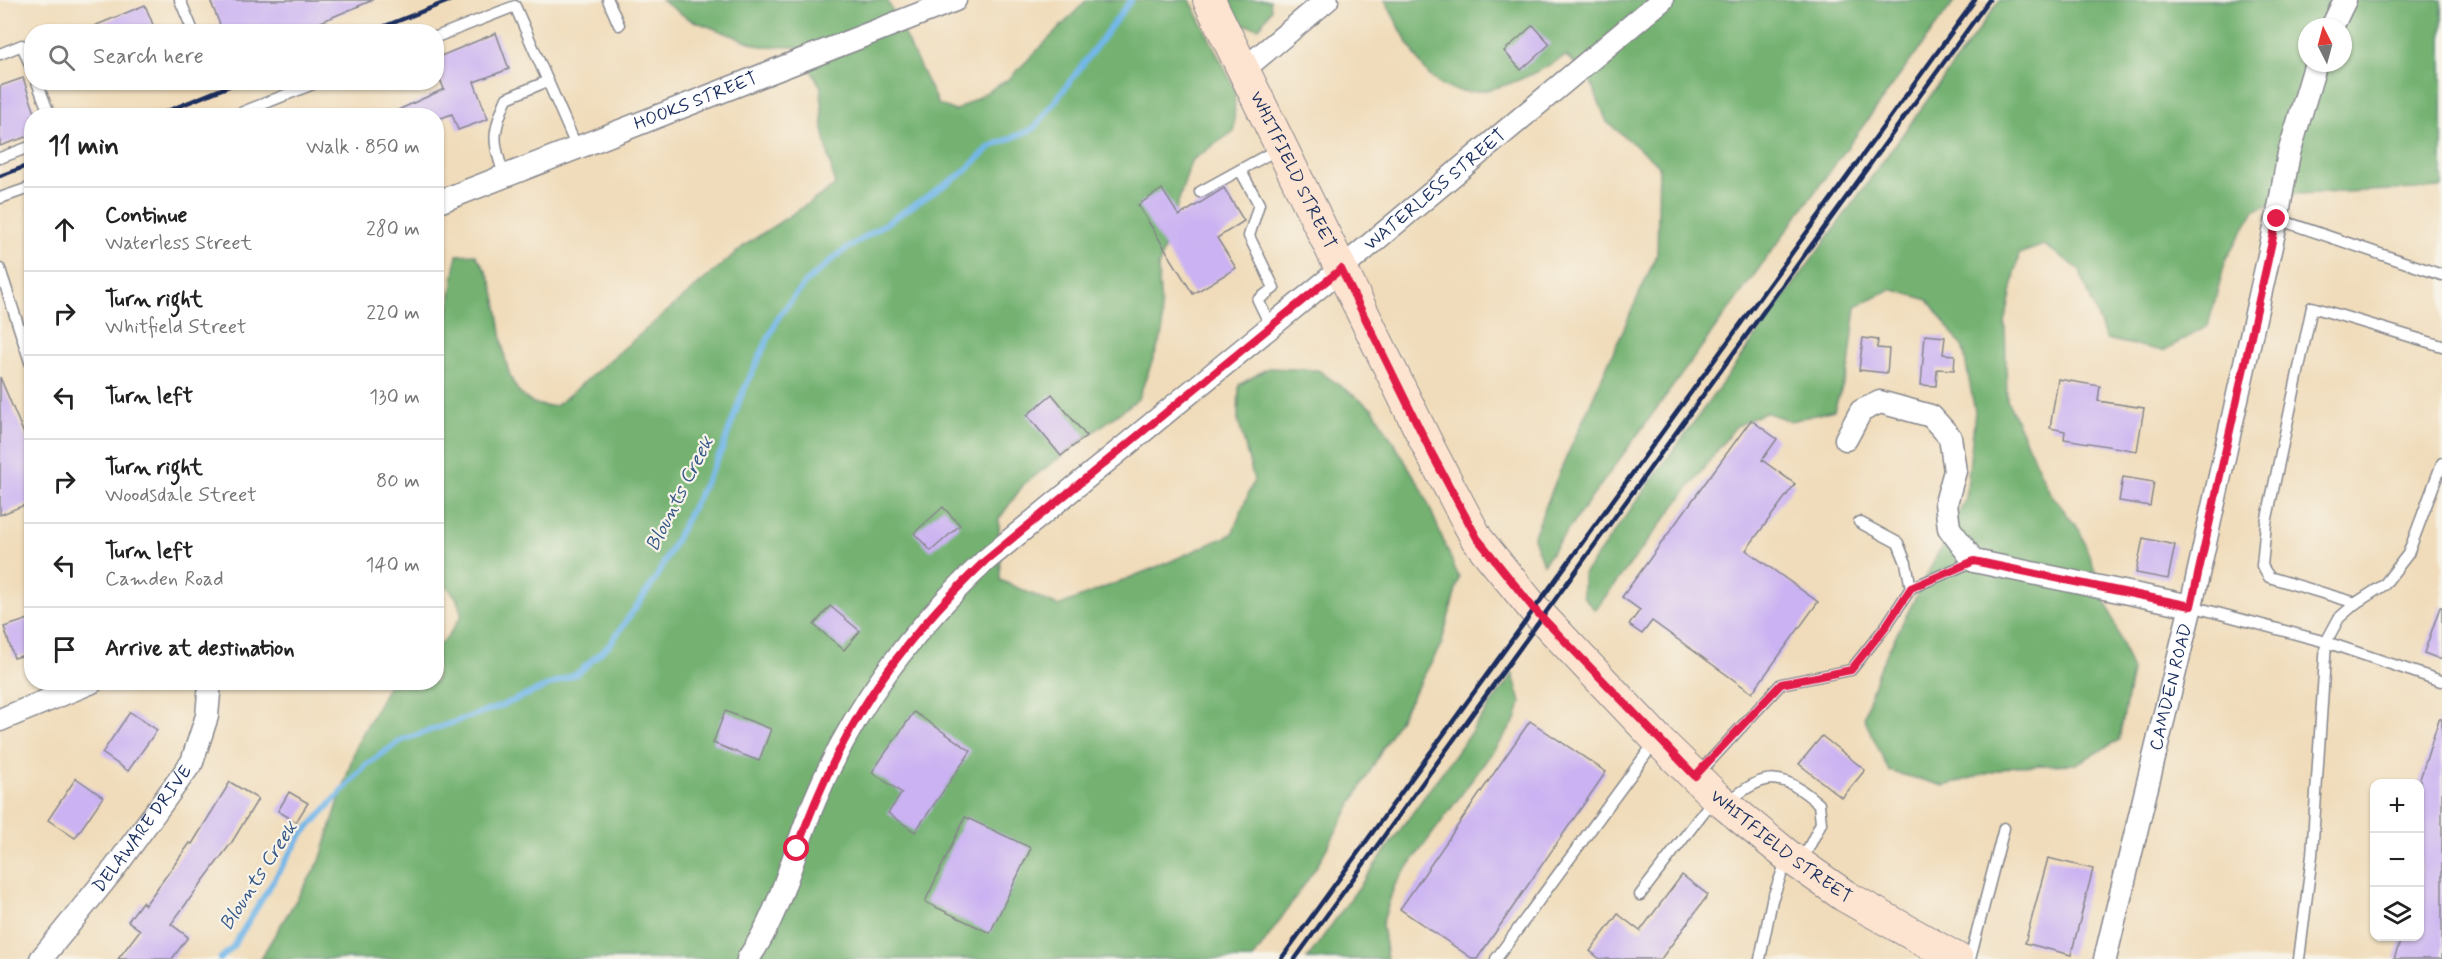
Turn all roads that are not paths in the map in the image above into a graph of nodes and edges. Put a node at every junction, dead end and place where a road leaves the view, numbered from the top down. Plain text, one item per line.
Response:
1 (180, 0) edge
2 (608, 0) edge
3 (955, 0) edge
4 (1209, 0) edge
5 (1326, 0) edge
6 (1662, 0) edge
7 (2345, 0) edge
8 (2336, 18) edge
9 (190, 24) edge
10 (619, 25) dead end
11 (444, 34) edge
12 (24, 50) edge
13 (0, 54) edge
14 (1243, 70) junction
15 (2313, 72) edge
16 (548, 81) junction
17 (40, 90) edge
18 (298, 90) edge
19 (47, 108) edge
20 (253, 108) edge
21 (1281, 147) junction
22 (577, 148) junction
23 (24, 149) edge
24 (0, 158) edge
25 (1240, 170) junction
26 (505, 177) junction
27 (24, 190) edge
28 (1200, 192) dead end
29 (0, 198) edge
30 (444, 200) edge
31 (2277, 219) junction
32 (0, 269) edge
33 (1341, 269) junction
34 (2442, 275) edge
35 (1271, 327) junction
36 (24, 343) edge
37 (2442, 346) edge
38 (1846, 439) dead end
39 (2442, 463) edge
40 (1859, 522) dead end
41 (1974, 561) junction
42 (1911, 588) junction
43 (2356, 603) junction
44 (2191, 606) junction
45 (2326, 642) junction
46 (2441, 681) edge
47 (73, 690) edge
48 (209, 690) edge
49 (0, 720) edge
50 (1657, 739) junction
51 (1712, 792) junction
52 (2004, 828) dead end
53 (1794, 861) junction
54 (1640, 895) dead end
55 (41, 959) edge
56 (748, 959) edge
57 (1496, 959) edge
58 (1760, 959) edge
59 (1957, 959) edge
60 (1970, 959) edge
61 (2106, 959) edge
62 (2299, 959) edge

1 - 9 lane
2 - 10 lane
3 - 22 street, HOOKS STREET
4 - 14 main road, WHITFIELD STREET
5 - 14 street
6 - 33 street, WATERLESS STREET
7 - 8 street
11 - 16 lane
12 - 13 lane
14 - 21 main road, WHITFIELD STREET
15 - 31 street, CAMDEN ROAD
16 - 22 lane
16 - 26 lane
17 - 19 lane
18 - 20 lane
21 - 25 lane
21 - 33 main road, WHITFIELD STREET
22 - 26 street, HOOKS STREET
23 - 24 lane
25 - 28 lane
25 - 35 lane
26 - 30 street, HOOKS STREET
27 - 29 lane
31 - 34 lane
31 - 44 street, CAMDEN ROAD
32 - 36 lane
33 - 35 street, WATERLESS STREET
33 - 50 main road, WHITFIELD STREET
35 - 56 street, WATERLESS STREET
37 - 43 lane
38 - 41 street
39 - 43 lane
40 - 42 lane
41 - 42 lane
41 - 44 street
42 - 51 lane
43 - 45 lane
44 - 45 lane
44 - 61 street, CAMDEN ROAD
45 - 46 lane
45 - 62 lane
47 - 49 street
48 - 55 street, DELAWARE DRIVE
50 - 51 main road, WHITFIELD STREET
50 - 57 lane
51 - 53 main road, WHITFIELD STREET
51 - 53 lane
51 - 54 lane
52 - 60 lane
53 - 58 lane
53 - 59 main road, WHITFIELD STREET

